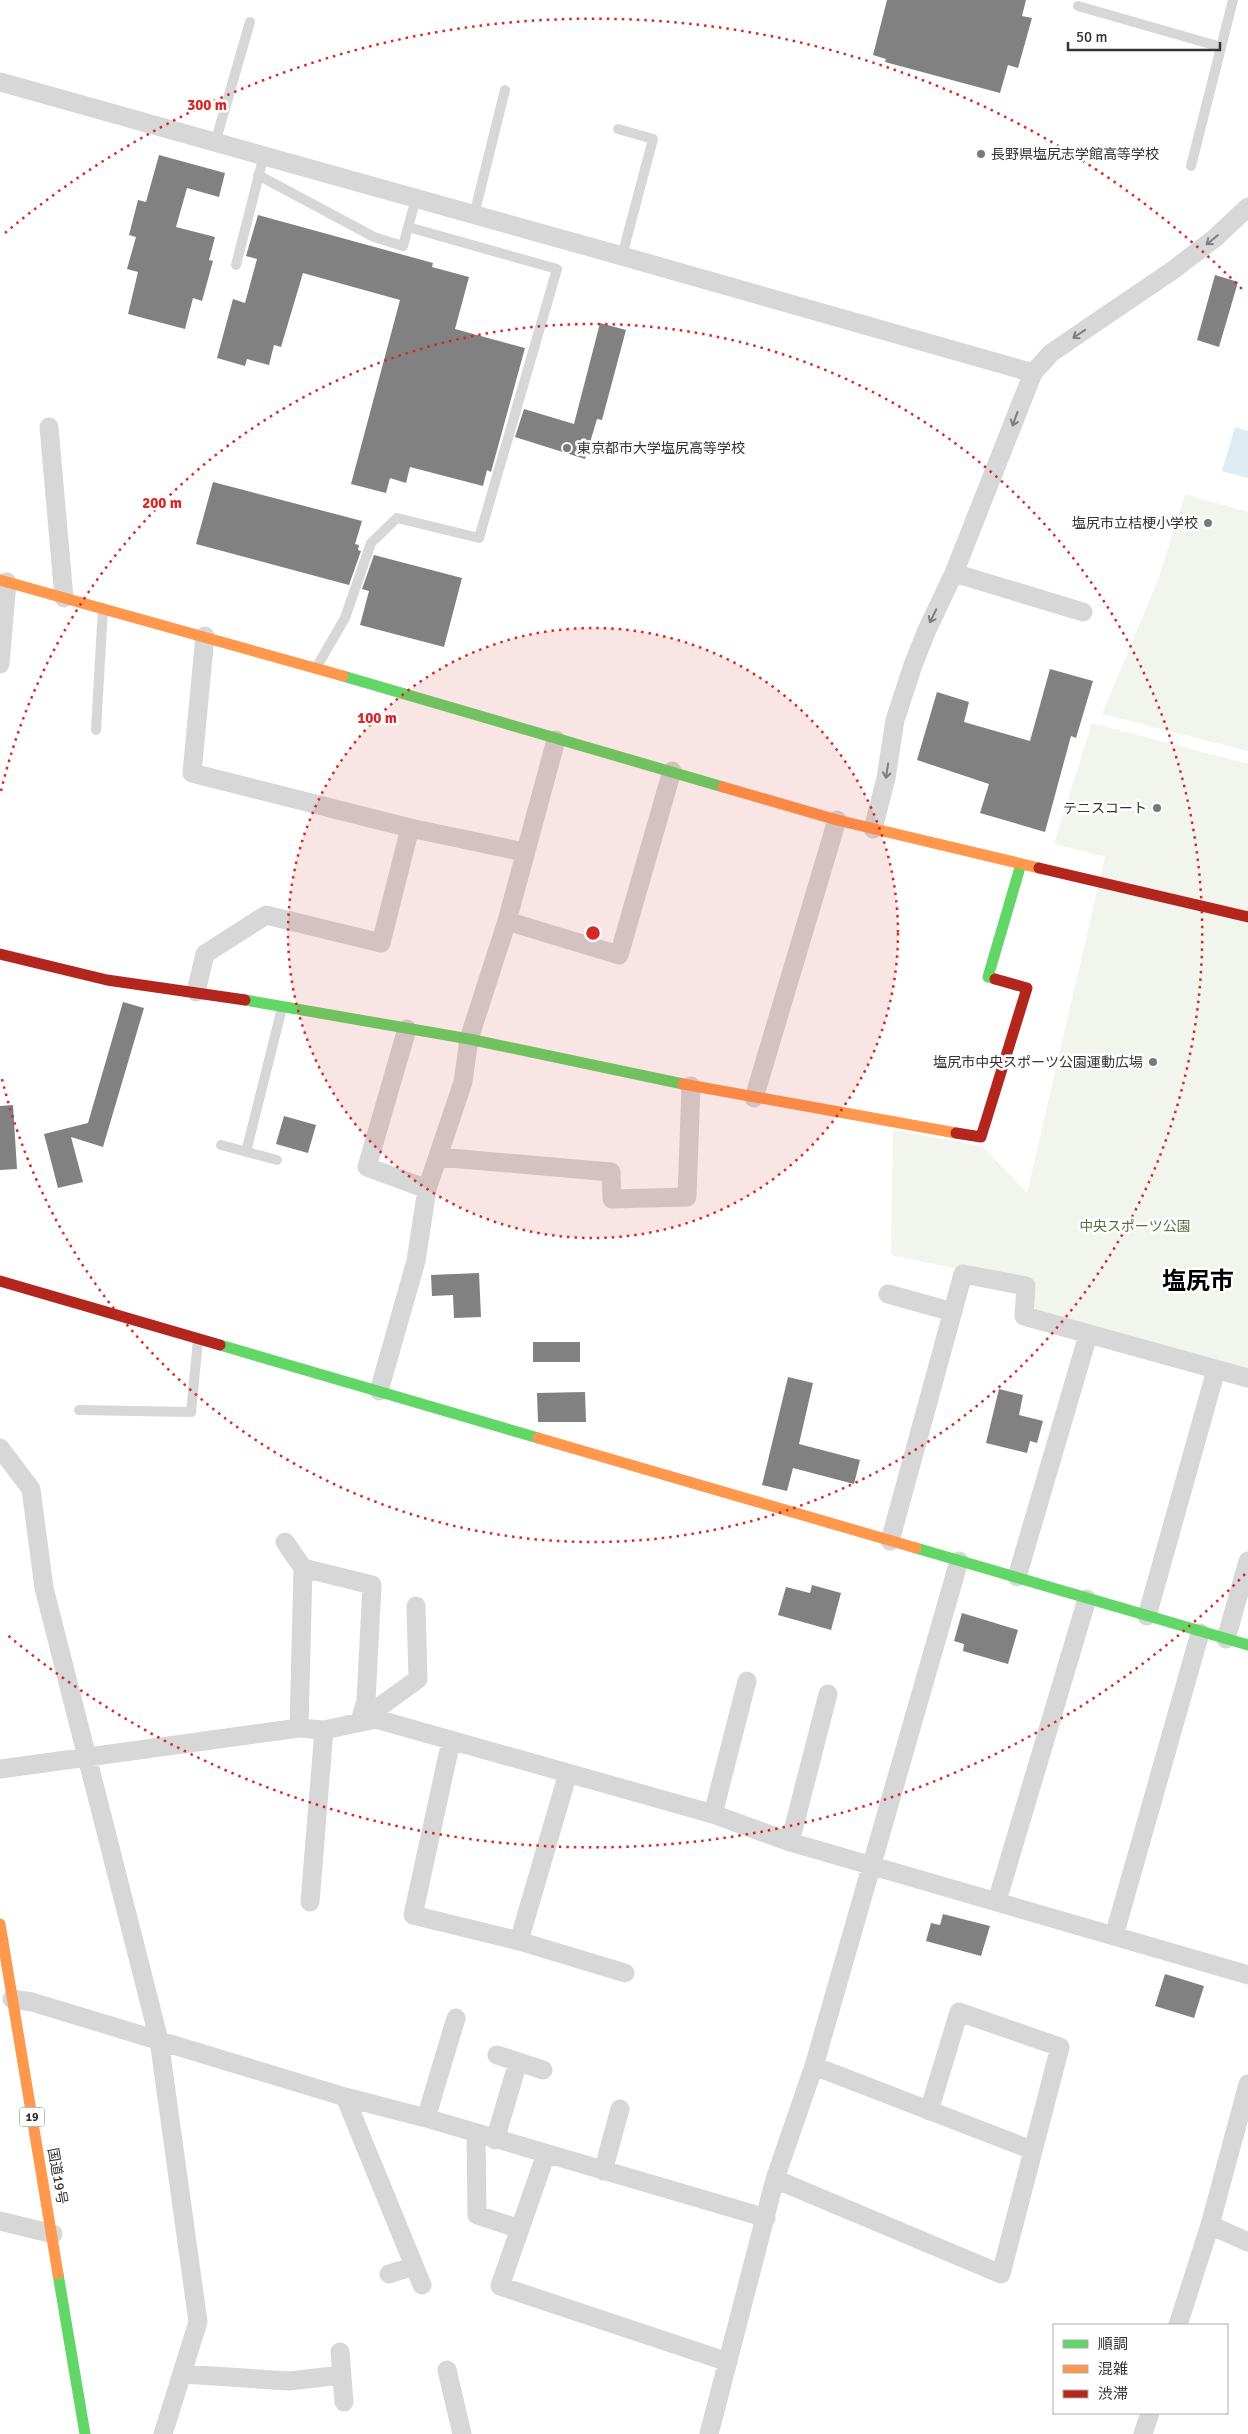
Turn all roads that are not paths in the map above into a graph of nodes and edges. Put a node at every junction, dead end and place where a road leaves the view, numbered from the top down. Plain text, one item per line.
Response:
1 (1233, 0) edge
2 (1078, 6) dead end
3 (250, 22) dead end
4 (1221, 47) junction
5 (0, 82) edge
6 (505, 90) dead end
7 (618, 130) dead end
8 (215, 143) junction
9 (264, 155) junction
10 (1191, 166) dead end
11 (258, 175) junction
12 (416, 198) junction
13 (1248, 207) edge
14 (474, 214) junction
15 (408, 227) junction
16 (622, 256) junction
17 (236, 265) dead end
18 (1033, 373) junction
19 (49, 426) dead end
20 (954, 572) junction
21 (3, 581) edge
22 (64, 598) junction
23 (102, 608) junction
24 (1083, 612) dead end
25 (205, 636) junction
26 (0, 664) edge
27 (315, 669) junction
28 (96, 730) dead end
29 (556, 740) junction
30 (672, 771) junction
31 (837, 820) junction
32 (410, 828) junction
33 (873, 829) junction
34 (524, 852) junction
35 (1021, 864) junction
36 (1248, 917) edge
37 (507, 921) junction
38 (0, 954) edge
39 (196, 992) junction
40 (282, 1008) junction
41 (407, 1029) junction
42 (469, 1039) junction
43 (691, 1086) junction
44 (754, 1098) junction
45 (222, 1145) dead end
46 (246, 1152) junction
47 (438, 1157) junction
48 (277, 1160) dead end
49 (427, 1190) junction
50 (0, 1281) edge
51 (888, 1294) dead end
52 (953, 1312) junction
53 (1088, 1335) junction
54 (198, 1338) junction
55 (1216, 1370) junction
56 (1248, 1378) edge
57 (379, 1390) junction
58 (80, 1410) dead end
59 (0, 1448) edge
60 (890, 1541) junction
61 (285, 1542) dead end
62 (959, 1561) junction
63 (1248, 1561) edge
64 (303, 1568) junction
65 (1017, 1577) junction
66 (1087, 1599) junction
67 (416, 1606) dead end
68 (1147, 1616) junction
69 (1200, 1633) junction
70 (1226, 1639) junction
71 (1248, 1645) edge
72 (747, 1681) dead end
73 (828, 1694) dead end
74 (360, 1721) junction
75 (299, 1728) junction
76 (324, 1730) junction
77 (451, 1741) junction
78 (86, 1756) junction
79 (0, 1769) edge
80 (568, 1773) junction
81 (713, 1814) junction
82 (790, 1842) junction
83 (871, 1865) junction
84 (310, 1902) dead end
85 (998, 1902) junction
86 (0, 1924) edge
87 (1114, 1936) junction
88 (519, 1941) junction
89 (625, 1973) dead end
90 (1248, 1975) edge
91 (4, 1980) edge
92 (12, 2000) junction
93 (456, 2018) dead end
94 (159, 2040) junction
95 (497, 2055) dead end
96 (518, 2062) junction
97 (814, 2066) junction
98 (543, 2070) dead end
99 (1248, 2084) edge
100 (345, 2097) junction
101 (620, 2109) dead end
102 (929, 2111) junction
103 (426, 2118) junction
104 (476, 2134) junction
105 (495, 2140) junction
106 (1032, 2150) junction
107 (546, 2154) junction
108 (604, 2171) junction
109 (775, 2179) junction
110 (766, 2218) junction
111 (0, 2221) edge
112 (1210, 2225) junction
113 (520, 2229) junction
114 (52, 2234) junction
115 (1248, 2242) edge
116 (414, 2266) junction
117 (389, 2274) dead end
118 (422, 2284) dead end
119 (1178, 2324) edge
120 (340, 2352) dead end
121 (728, 2362) junction
122 (447, 2370) dead end
123 (183, 2374) junction
124 (342, 2375) junction
125 (344, 2402) dead end
126 (1150, 2414) edge
127 (84, 2434) edge
128 (163, 2434) edge
129 (462, 2434) edge
130 (709, 2434) edge
131 (1143, 2434) edge

1 - 4 lane
2 - 4 lane
3 - 8 lane
4 - 10 lane
5 - 8 street
6 - 14 lane
7 - 16 lane
8 - 9 street
9 - 11 lane
9 - 12 street
11 - 15 lane
11 - 17 lane
12 - 14 street
12 - 15 lane
13 -> 18 street
14 - 16 street
15 - 27 lane
16 - 18 street
18 -> 20 street
19 - 22 street
20 - 24 street
20 -> 33 street
21 - 22 main road
21 - 26 street
22 - 23 main road
23 - 25 main road
23 - 28 lane
25 - 27 main road
25 - 32 street
27 - 29 main road
29 - 30 main road
29 - 34 street
30 - 31 main road
30 - 37 street
31 - 33 main road
31 - 44 street
32 - 34 street
32 - 39 street
33 - 35 main road
34 - 37 street
35 - 36 main road
35 - 44 main road
37 - 42 street
38 - 39 main road
39 - 40 main road
40 - 41 main road
40 - 46 lane
41 - 42 main road
41 - 49 street
42 - 43 main road
42 - 47 street
43 - 44 main road
43 - 47 street
45 - 46 lane
46 - 48 lane
47 - 49 street
49 - 57 street
50 - 54 main road
51 - 52 street
52 - 53 street
52 - 60 street
53 - 55 street
53 - 65 street
54 - 57 main road
54 - 58 lane
55 - 56 street
55 - 68 street
57 - 60 main road
59 - 78 street
60 - 62 main road
61 - 64 street
62 - 65 main road
62 - 83 street
63 - 70 street
64 - 74 street
64 - 75 street
65 - 66 main road
66 - 68 main road
66 - 85 street
67 - 74 street
68 - 69 main road
69 - 70 main road
69 - 87 street
70 - 71 main road
72 - 81 street
73 - 82 street
74 - 76 street
74 - 77 street
75 - 76 street
75 - 78 street
76 - 84 street
77 - 80 street
77 - 88 street
78 - 79 street
78 - 94 street
80 - 81 street
80 - 88 street
81 - 82 street
82 - 83 street
83 - 85 street
83 - 97 street
85 - 87 street
86 - 91 main road, 国道19号 / 19
87 - 90 street
88 - 89 street
91 - 92 main road, 国道19号 / 19
92 - 94 street
92 - 114 main road, 国道19号 / 19
93 - 103 street
94 - 100 street
94 - 123 street
95 - 96 street
96 - 98 street
96 - 105 street
97 - 102 street
97 - 109 street
99 - 112 street
100 - 103 street
100 - 116 street
101 - 108 street
102 - 106 street
102 - 106 street
103 - 104 street
104 - 105 street
104 - 113 street
105 - 107 street
106 - 109 street
107 - 108 street
107 - 113 street
108 - 110 street
109 - 110 street
110 - 121 street
111 - 114 street
112 - 115 street
112 - 119 street
113 - 121 street
114 - 127 main road, 国道19号 / 19
116 - 117 street
116 - 118 street
120 - 124 street
121 - 130 street
122 - 129 street
123 - 124 street
123 - 128 street
124 - 125 street
126 - 131 street

